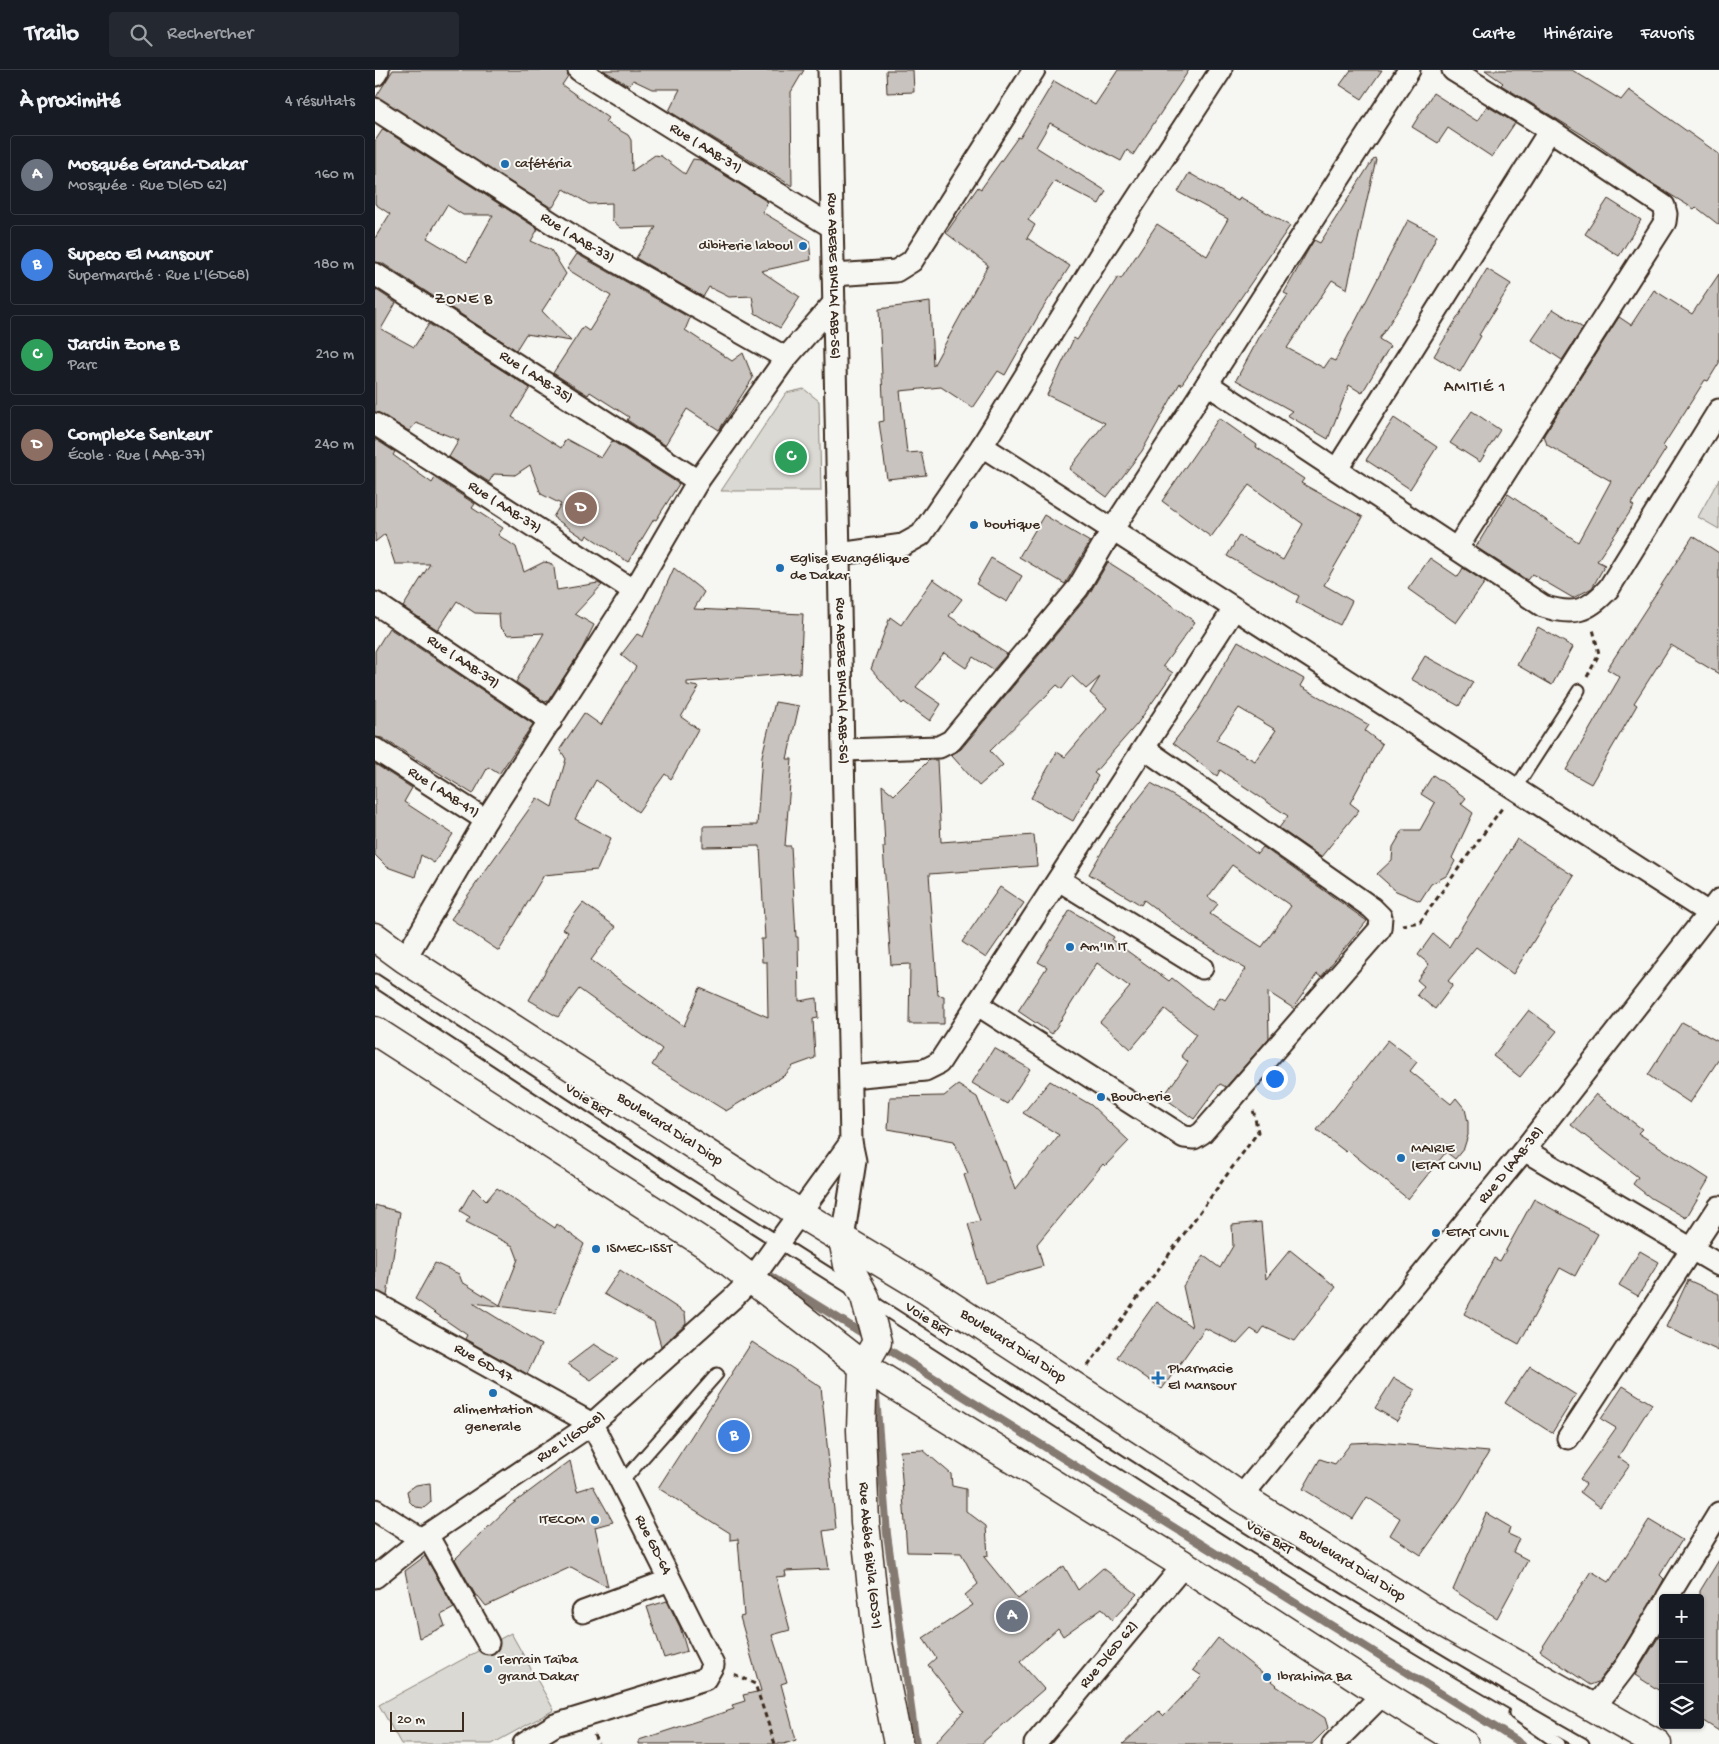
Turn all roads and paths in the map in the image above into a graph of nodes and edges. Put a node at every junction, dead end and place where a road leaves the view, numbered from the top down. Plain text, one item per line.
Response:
1 (378, 70) edge
2 (579, 70) edge
3 (829, 70) edge
4 (1034, 70) edge
5 (1221, 70) edge
6 (1409, 70) edge
7 (1453, 70) edge
8 (375, 75) edge
9 (375, 109) edge
10 (1550, 130) junction
11 (832, 227) junction
12 (375, 274) edge
13 (833, 275) junction
14 (834, 303) junction
15 (786, 358) junction
16 (1207, 384) junction
17 (1719, 410) edge
18 (375, 424) edge
19 (983, 446) junction
20 (1337, 469) junction
21 (698, 480) junction
22 (1112, 530) junction
23 (1457, 548) junction
24 (839, 554) junction
25 (634, 591) junction
26 (375, 603) edge
27 (1234, 609) junction
28 (1579, 611) junction
29 (1579, 690) joint
30 (551, 721) junction
31 (375, 749) edge
32 (1145, 749) junction
33 (844, 750) junction
34 (1515, 789) junction
35 (485, 820) junction
36 (1059, 880) junction
37 (1714, 907) edge
38 (1381, 917) junction
39 (375, 937) edge
40 (405, 959) junction
41 (1202, 968) dead end
42 (375, 980) edge
43 (978, 1005) junction
44 (375, 1031) edge
45 (851, 1077) junction
46 (1247, 1081) junction
47 (851, 1142) junction
48 (1524, 1150) junction
49 (1719, 1207) edge
50 (799, 1213) junction
51 (843, 1239) junction
52 (779, 1243) junction
53 (1692, 1249) junction
54 (1719, 1265) edge
55 (752, 1279) junction
56 (865, 1297) junction
57 (375, 1303) edge
58 (863, 1366) junction
59 (717, 1374) dead end
60 (1073, 1386) junction
61 (592, 1424) junction
62 (1568, 1438) dead end
63 (621, 1483) junction
64 (1241, 1497) junction
65 (375, 1510) edge
66 (1719, 1513) edge
67 (424, 1537) junction
68 (1183, 1565) junction
69 (375, 1577) edge
70 (670, 1580) junction
71 (1669, 1594) edge
72 (583, 1612) dead end
73 (1659, 1612) edge
74 (488, 1643) dead end
75 (713, 1665) junction
76 (1469, 1680) junction
77 (1383, 1694) junction
78 (1593, 1710) junction
79 (524, 1744) edge
80 (775, 1744) edge
81 (898, 1744) edge
82 (1035, 1744) edge
83 (1333, 1744) edge
84 (1464, 1744) edge
85 (1559, 1744) edge
86 (1583, 1744) edge
87 (1657, 1744) edge

1 - 8 street
2 - 11 street, Rue ( AAB-31)
3 - 11 street, Rue ABEBE BIKILA( ABB-56)
4 - 13 street
5 - 19 street
6 - 16 street
7 - 10 street
9 - 15 street, Rue ( AAB-33)
10 - 20 street
10 - 23 street
11 - 13 street, Rue ABEBE BIKILA( ABB-56)
12 - 21 street, Rue ( AAB-35)
13 - 14 street, Rue ABEBE BIKILA( ABB-56)
14 - 15 street
14 - 24 street, Rue ABEBE BIKILA( ABB-56)
15 - 21 street
16 - 20 street
16 - 22 street
17 - 28 street
18 - 25 street, Rue ( AAB-37)
19 - 22 street
19 - 24 street
20 - 23 street
21 - 25 street
22 - 27 street
22 - 33 street
23 - 28 street
24 - 33 street, Rue ABEBE BIKILA( ABB-56)
25 - 30 street
26 - 30 street, Rue ( AAB-39)
27 - 32 street
27 - 34 street
28 - 29 path
29 - 34 lane
30 - 35 street
31 - 35 street, Rue ( AAB-41)
32 - 36 street
32 - 38 street
33 - 45 street, Rue ABEBE BIKILA( ABB-56)
34 - 37 street
34 - 38 path
35 - 40 street
36 - 41 street
36 - 43 street
37 - 48 street, Rue D (AAB-38)
38 - 46 street
39 - 40 main road, Boulevard Dial Diop
40 - 50 main road, Boulevard Dial Diop
42 - 52 lane, Voie BRT
43 - 45 street
43 - 46 street
44 - 55 main road
45 - 47 street, Rue ABEBE BIKILA( ABB-56)
46 - 60 path
47 - 50 street
47 - 51 street, Rue ABEBE BIKILA( ABB-56)
48 - 53 street
48 - 64 street, Rue D (AAB-38)
49 - 53 street
50 - 51 main road, Boulevard Dial Diop
50 - 52 street
51 - 56 main road
51 - 60 main road, Boulevard Dial Diop
52 - 55 street
52 - 56 lane, Voie BRT
53 - 54 street
53 - 62 street
55 - 58 main road
55 - 61 street, Rue L'(GD68)
56 - 58 main road
56 - 76 lane, Voie BRT
57 - 61 street, Rue GD-47
58 - 68 main road
58 - 81 main road, Rue Abébé Bikila (GD31)
59 - 63 lane
60 - 64 main road, Boulevard Dial Diop
61 - 63 street, Rue GD-64
61 - 67 street, Rue L'(GD68)
63 - 70 street, Rue GD-64
64 - 78 main road, Boulevard Dial Diop
65 - 67 street
66 - 71 street
67 - 69 street, Rue L'(GD68)
67 - 74 street
68 - 77 main road
68 - 82 street, Rue D(GD 62)
70 - 72 street
70 - 75 street, Rue GD-64
73 - 78 street
75 - 79 street
75 - 80 path
76 - 85 lane, Voie BRT
76 - 86 lane, Voie BRT
77 - 83 street
77 - 84 main road
78 - 87 main road, Boulevard Dial Diop

